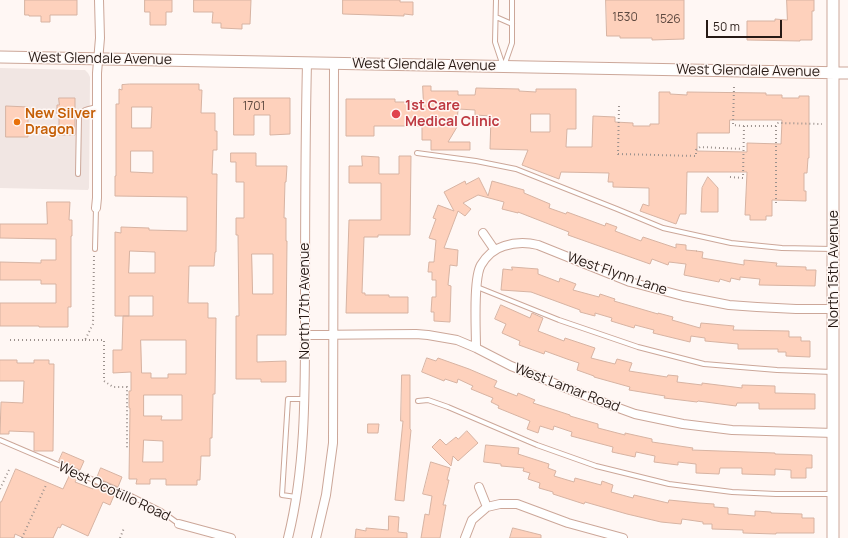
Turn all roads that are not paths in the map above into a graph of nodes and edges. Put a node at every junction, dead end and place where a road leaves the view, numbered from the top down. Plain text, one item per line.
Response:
1 (99, 0) edge
2 (496, 0) edge
3 (512, 0) edge
4 (833, 0) edge
5 (496, 17) junction
6 (512, 24) junction
7 (0, 56) edge
8 (98, 59) junction
9 (307, 63) junction
10 (334, 63) junction
11 (504, 66) junction
12 (834, 73) junction
13 (848, 73) edge
14 (97, 107) junction
15 (417, 153) dead end
16 (78, 174) dead end
17 (96, 208) joint
18 (483, 233) dead end
19 (94, 249) road end
20 (494, 249) junction
21 (833, 249) junction
22 (477, 287) junction
23 (834, 309) junction
24 (305, 335) junction
25 (333, 335) junction
26 (476, 348) junction
27 (833, 372) junction
28 (304, 399) junction
29 (418, 401) dead end
30 (834, 433) junction
31 (0, 440) edge
32 (479, 487) dead end
33 (834, 494) junction
34 (296, 497) junction
35 (487, 507) junction
36 (179, 524) joint
37 (231, 538) edge
38 (288, 538) edge
39 (316, 538) edge
40 (465, 538) edge
41 (623, 538) edge
42 (833, 538) edge

1 - 8 street
2 - 5 lane
3 - 6 lane
4 - 12 main road, North 15th Avenue
5 - 6 lane
5 - 11 lane
6 - 11 lane
7 - 8 main road, West Glendale Avenue
8 - 9 main road, West Glendale Avenue
8 - 14 street
9 - 10 main road, West Glendale Avenue
9 - 24 street, North 17th Avenue
10 - 11 main road, West Glendale Avenue
10 - 25 street, North 17th Avenue
11 - 12 main road, West Glendale Avenue
12 - 13 main road, West Glendale Avenue
12 - 21 main road, North 15th Avenue
14 - 16 lane
14 - 17 street
15 - 21 lane
17 - 19 lane
18 - 20 street
20 - 22 street
20 - 23 street, West Flynn Lane
21 - 23 main road, North 15th Avenue
22 - 26 street
22 - 27 lane
23 - 27 main road, North 15th Avenue
24 - 25 street, West Lamar Road
24 - 28 street, North 17th Avenue
25 - 26 street, West Lamar Road
25 - 39 street, North 17th Avenue
26 - 30 street, West Lamar Road
27 - 30 main road, North 15th Avenue
28 - 34 street, North 17th Avenue
28 - 34 lane
29 - 33 lane
30 - 33 main road, North 15th Avenue
31 - 36 lane, West Ocotillo Road
32 - 35 street
33 - 42 main road, North 15th Avenue
34 - 38 street, North 17th Avenue
35 - 40 street
35 - 41 street
36 - 37 street, West Ocotillo Road

